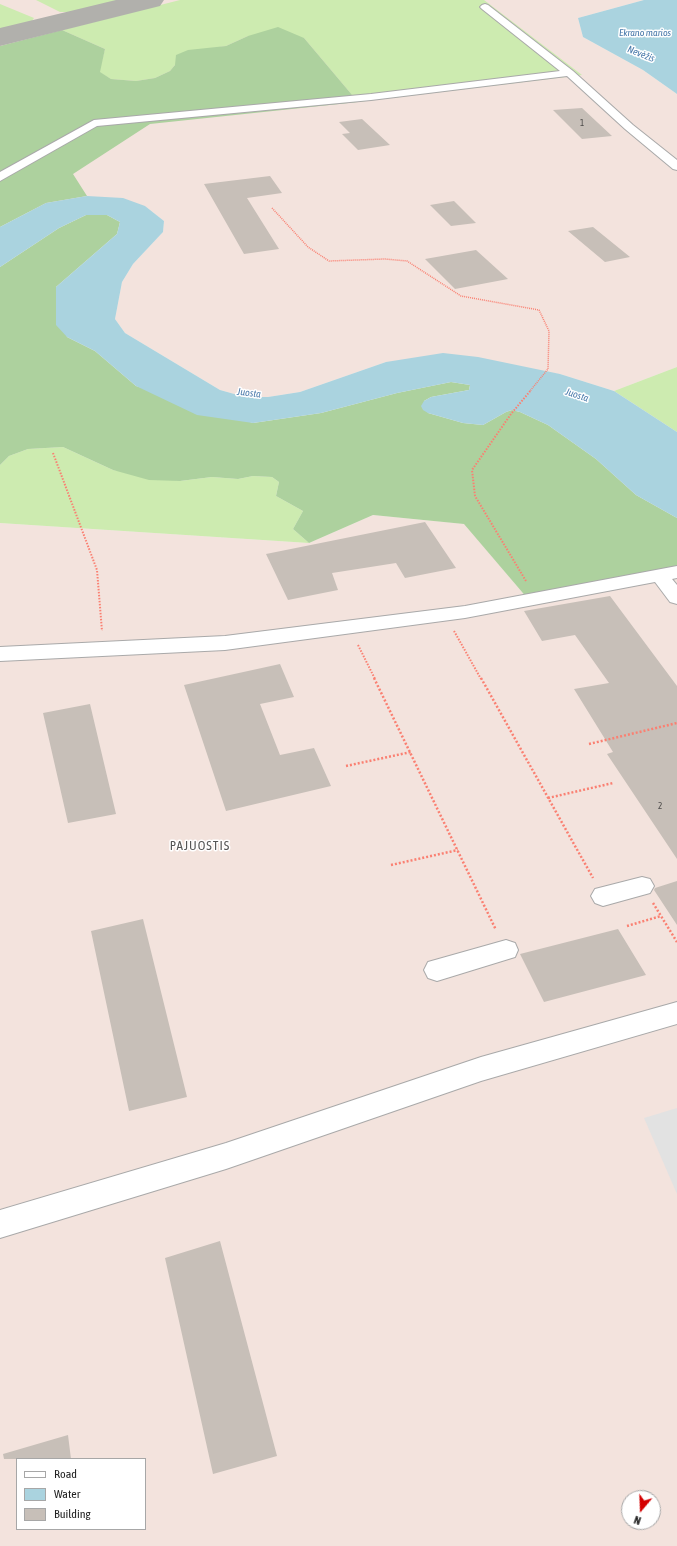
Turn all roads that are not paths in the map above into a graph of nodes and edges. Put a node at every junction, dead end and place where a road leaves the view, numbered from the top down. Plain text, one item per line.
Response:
1 (485, 7) dead end
2 (569, 73) junction
3 (677, 166) edge
4 (0, 177) edge
5 (668, 574) edge
6 (677, 598) edge
7 (0, 654) edge
8 (642, 886) road end
9 (603, 896) road end
10 (506, 950) road end
11 (437, 970) dead end
12 (677, 1013) edge
13 (0, 1224) edge

1 - 2 street
2 - 3 street
2 - 4 street
5 - 6 street
5 - 7 street
8 - 9 street
10 - 11 street
12 - 13 street

